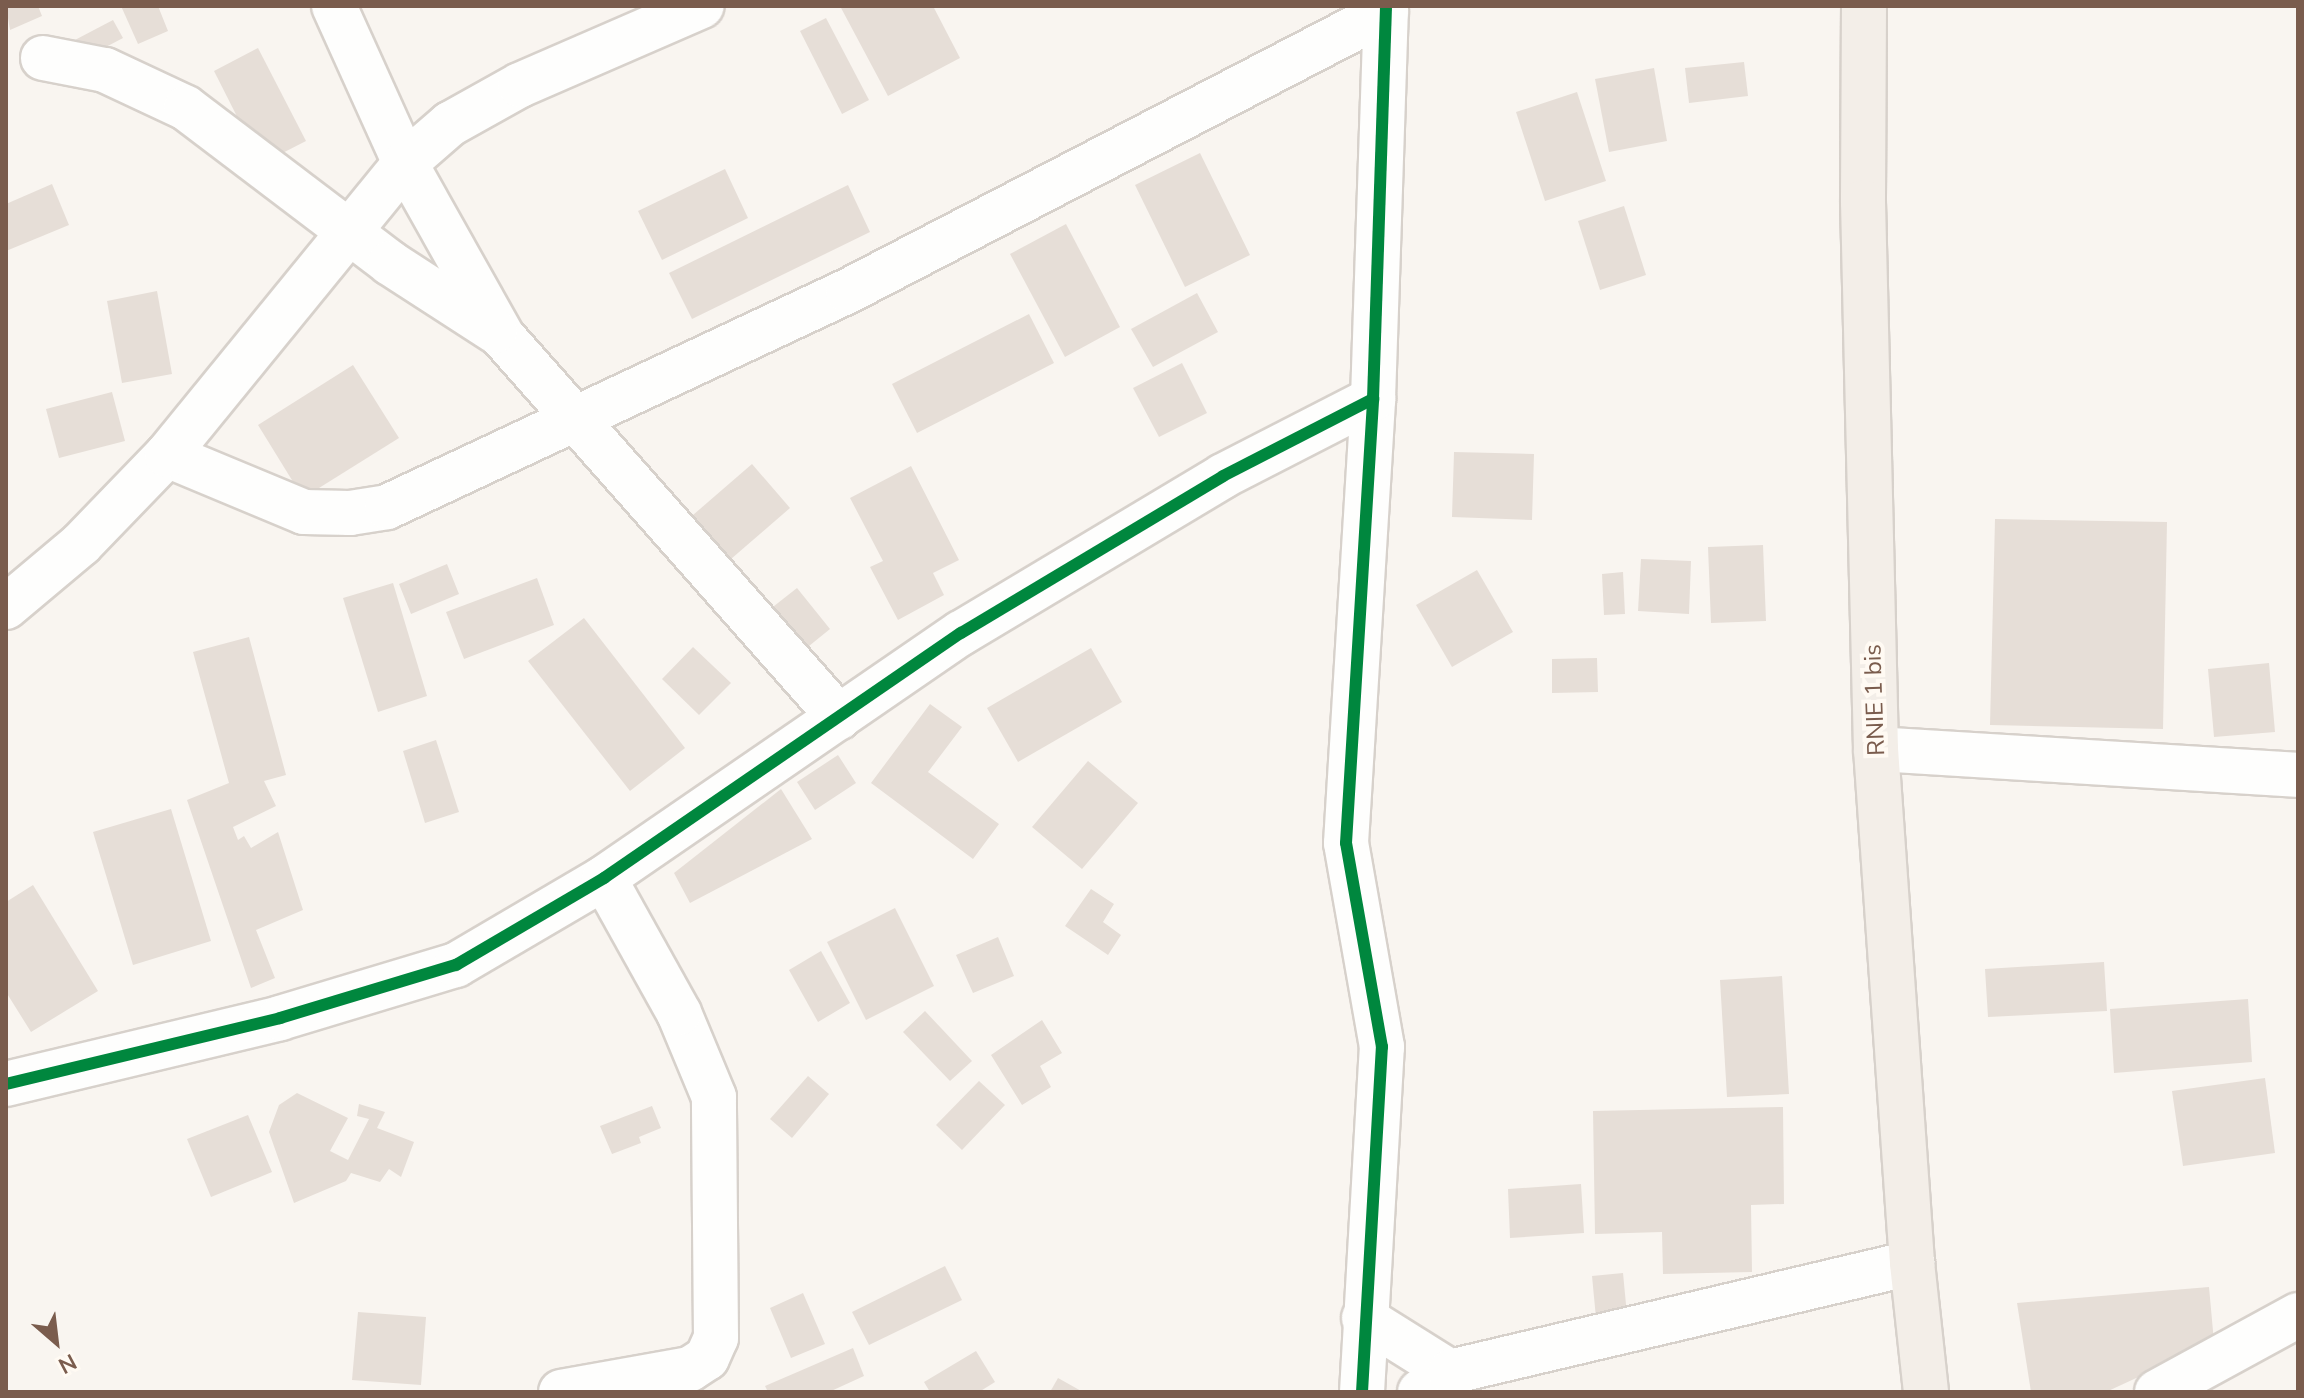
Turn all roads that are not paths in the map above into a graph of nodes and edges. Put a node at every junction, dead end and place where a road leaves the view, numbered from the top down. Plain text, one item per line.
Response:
1 (334, 6) edge
2 (702, 6) edge
3 (1864, 6) edge
4 (1386, 9) edge
5 (43, 58) dead end
6 (405, 163) junction
7 (347, 231) junction
8 (502, 336) junction
9 (1373, 399) junction
10 (575, 423) junction
11 (167, 455) junction
12 (6, 607) edge
13 (839, 717) junction
14 (1876, 749) junction
15 (2298, 775) edge
16 (604, 878) junction
17 (6, 1084) edge
18 (1912, 1263) junction
19 (2298, 1315) edge
20 (1364, 1318) junction
21 (1435, 1382) edge
22 (561, 1392) edge
23 (1362, 1392) edge
24 (1926, 1392) edge
25 (2157, 1392) edge

1 - 6 street
2 - 6 street
3 - 14 main road, RNIE 1 bis
4 - 9 street
4 - 10 street
5 - 7 street
6 - 7 street
6 - 8 street
7 - 8 street
7 - 11 street
8 - 10 street
9 - 13 street
9 - 20 street
10 - 11 street
10 - 13 street
11 - 12 street
13 - 16 street
14 - 15 street
14 - 18 main road, RNIE 1 bis
16 - 17 street
16 - 22 street
18 - 21 street
18 - 24 main road, RNIE 1 bis
19 - 25 street
20 - 21 street
20 - 23 street

